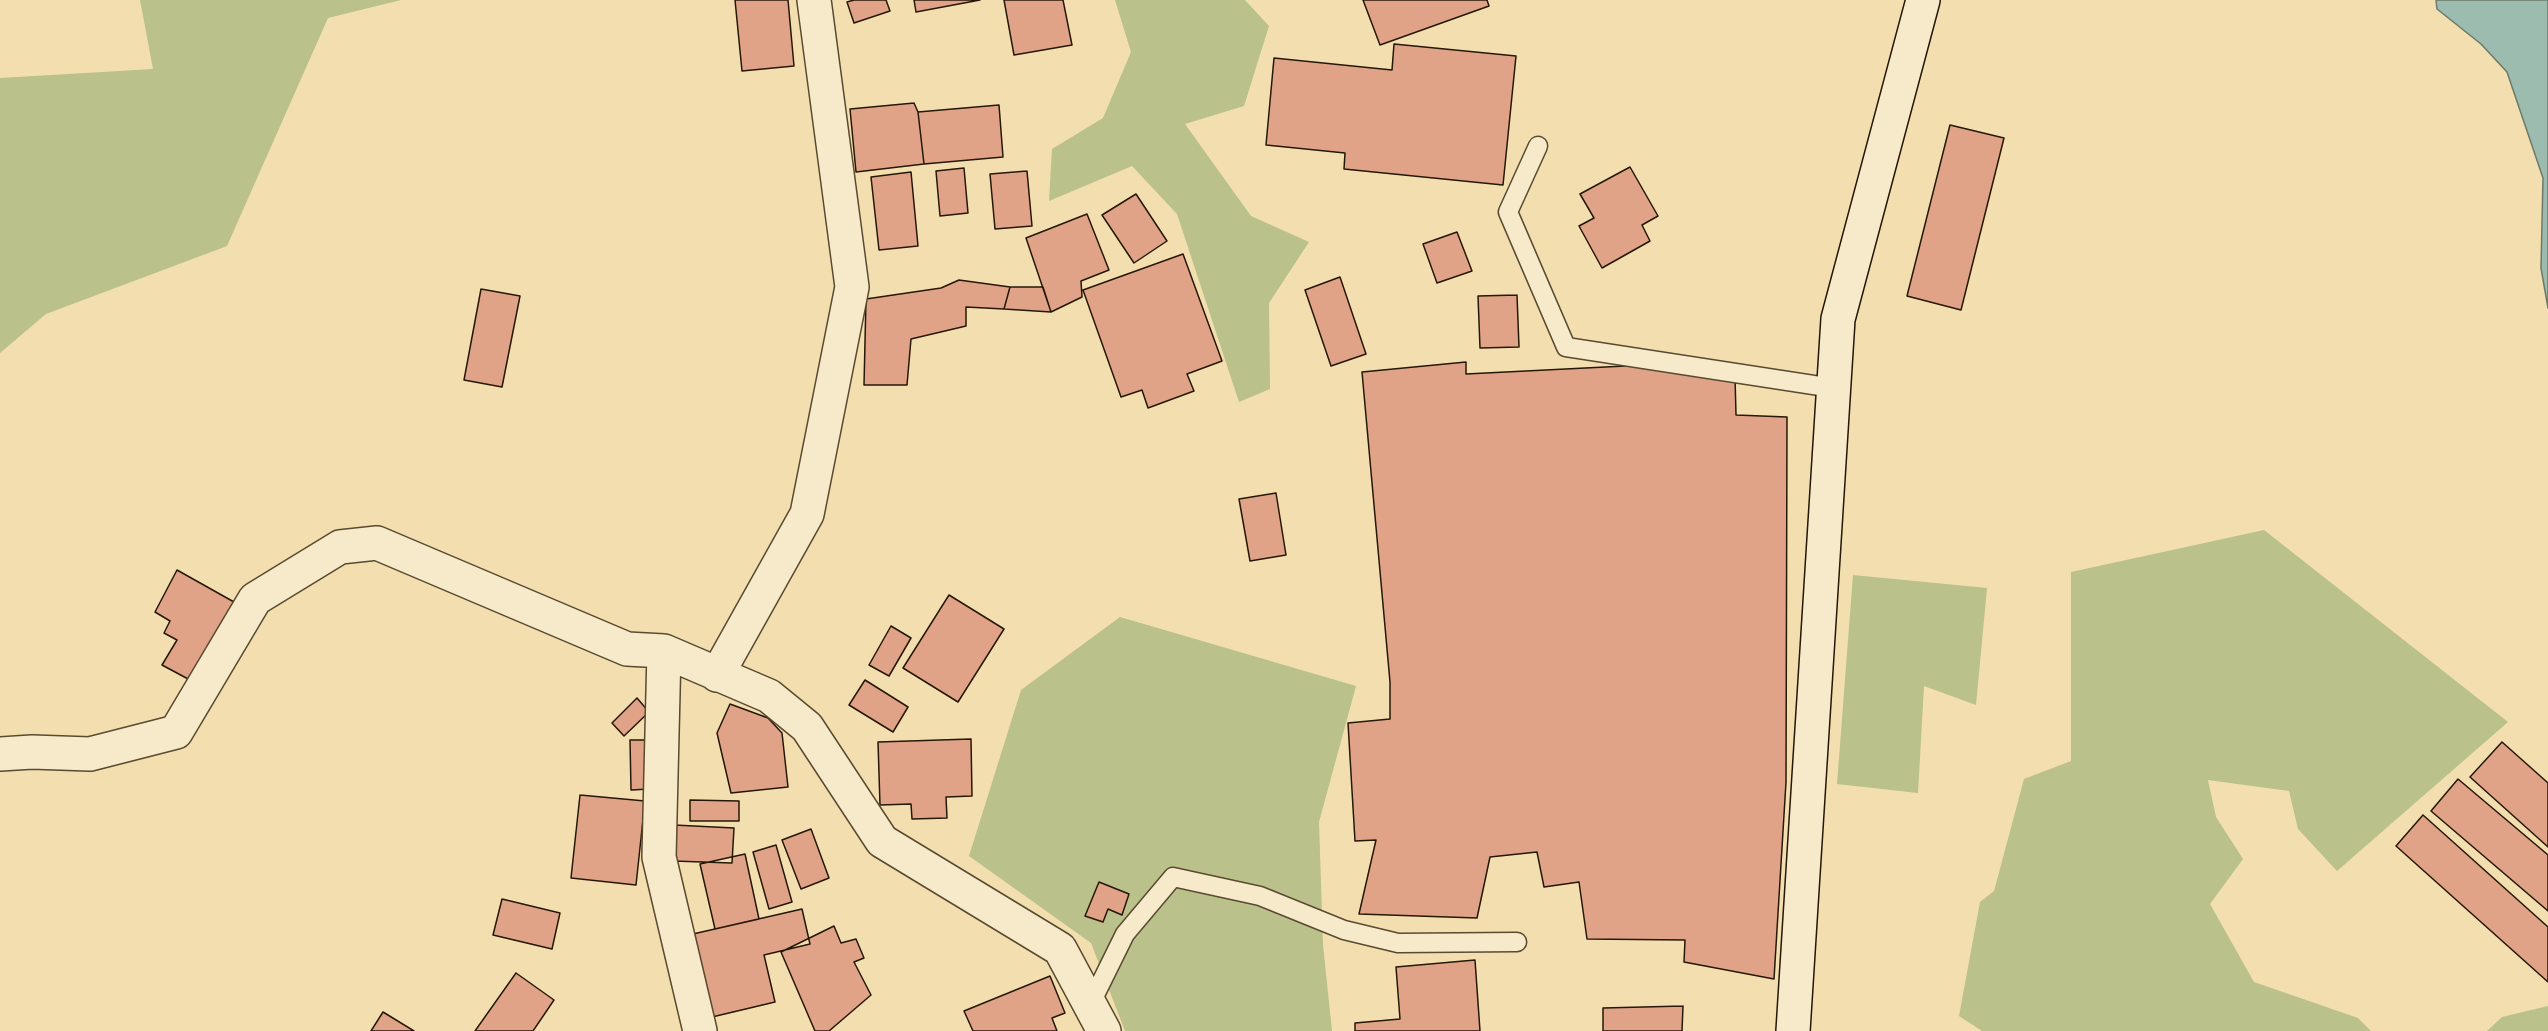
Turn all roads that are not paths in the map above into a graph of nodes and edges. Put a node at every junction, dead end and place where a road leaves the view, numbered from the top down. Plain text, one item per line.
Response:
1 (814, 0) edge
2 (1923, 0) edge
3 (1538, 147) dead end
4 (1833, 388) junction
5 (664, 651) junction
6 (717, 675) junction
7 (0, 754) edge
8 (1517, 942) dead end
9 (1097, 1018) edge
10 (700, 1031) edge
11 (1793, 1031) edge

1 - 6 street
2 - 4 street
3 - 4 lane
4 - 11 street
5 - 6 street
5 - 7 street
5 - 10 street
6 - 9 street
8 - 9 lane

